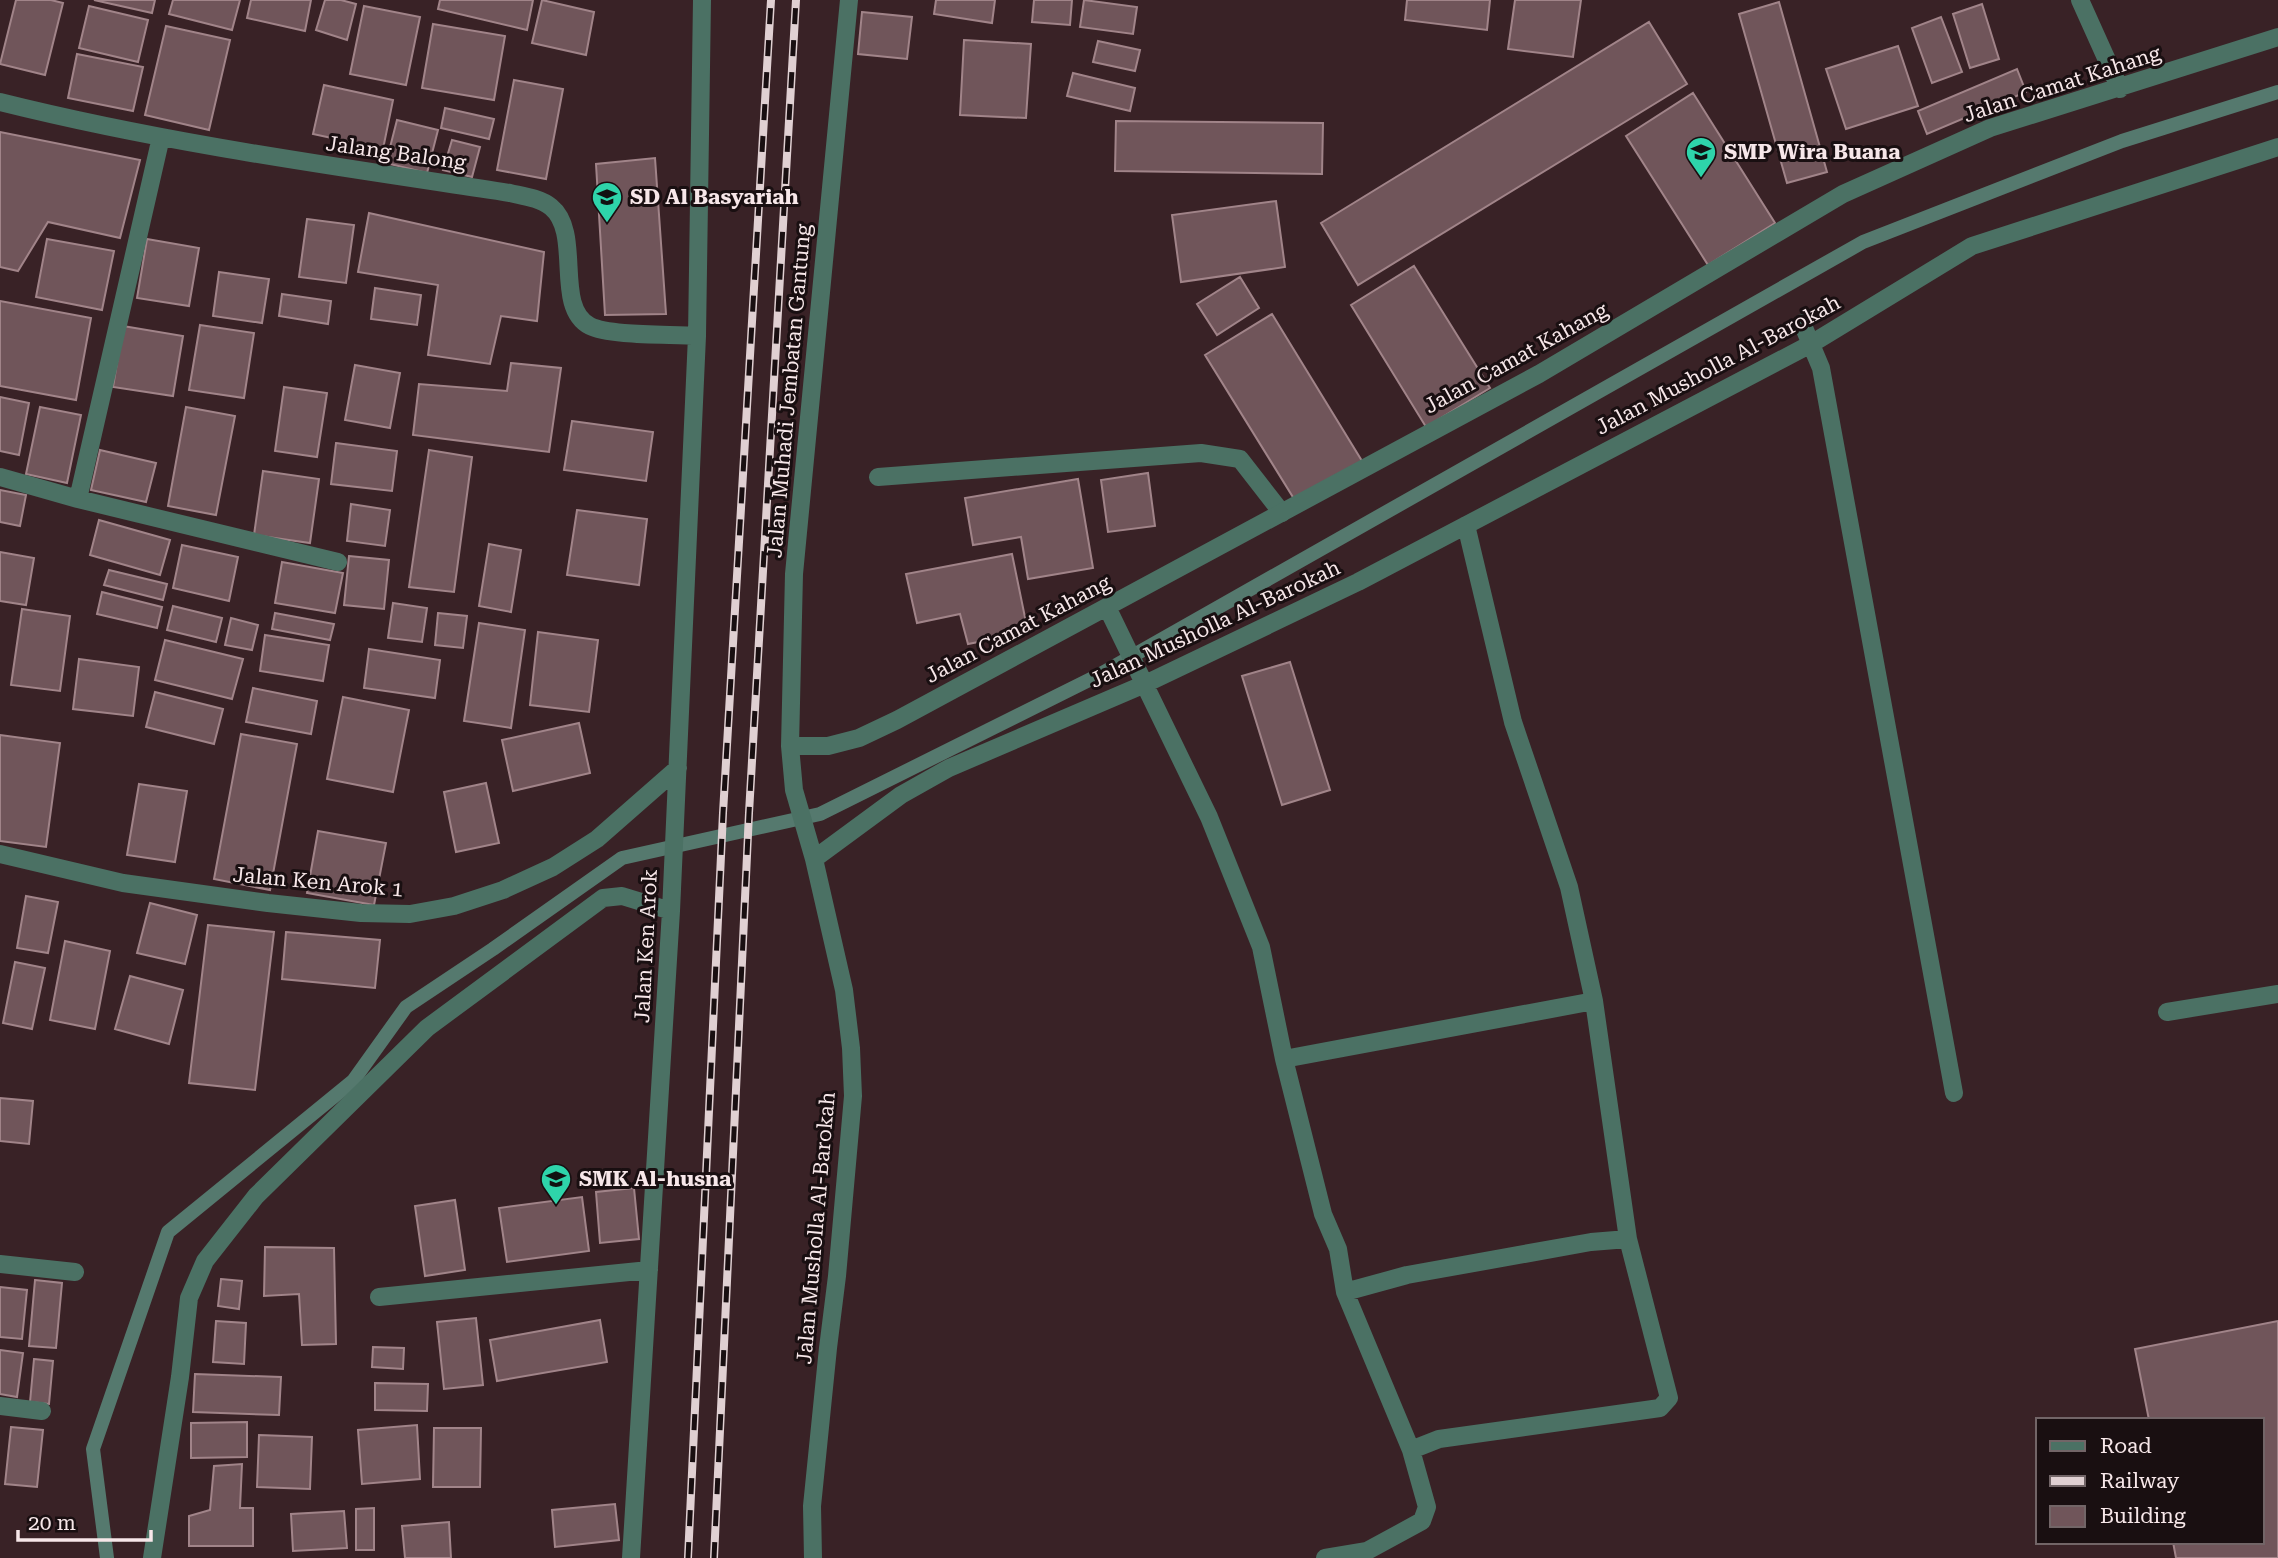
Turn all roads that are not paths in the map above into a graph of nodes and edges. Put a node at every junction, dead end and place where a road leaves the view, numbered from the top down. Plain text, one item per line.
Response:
1 (702, 0) edge
2 (849, 0) edge
3 (2080, 0) edge
4 (2278, 37) edge
5 (2120, 89) junction
6 (0, 102) edge
7 (161, 137) junction
8 (2278, 147) edge
9 (1802, 323) dead end
10 (697, 336) junction
11 (1811, 344) junction
12 (0, 477) edge
13 (878, 477) dead end
14 (78, 499) junction
15 (1282, 513) junction
16 (1466, 525) junction
17 (338, 562) dead end
18 (1109, 610) junction
19 (1145, 684) junction
20 (790, 746) junction
21 (678, 768) junction
22 (812, 852) junction
23 (0, 854) edge
24 (671, 904) junction
25 (2278, 995) edge
26 (1594, 1001) junction
27 (2167, 1012) dead end
28 (1284, 1059) junction
29 (1954, 1093) dead end
30 (1628, 1239) junction
31 (0, 1264) edge
32 (649, 1270) junction
33 (75, 1272) dead end
34 (1345, 1292) junction
35 (379, 1297) dead end
36 (0, 1406) edge
37 (42, 1411) dead end
38 (1411, 1450) junction
39 (152, 1558) edge
40 (631, 1558) edge
41 (813, 1558) edge
42 (1325, 1558) edge

1 - 10 street, Jalan Ken Arok
2 - 20 street, Jalan Muhadi Jembatan Gantung
3 - 5 street
4 - 5 street, Jalan Camat Kahang
5 - 15 street, Jalan Camat Kahang
6 - 7 street, Jalang Balong
7 - 10 street, Jalang Balong
7 - 14 street
8 - 11 street, Jalan Musholla Al-Barokah
9 - 11 street
10 - 21 street, Jalan Ken Arok
11 - 16 street, Jalan Musholla Al-Barokah
11 - 29 street
12 - 14 street
13 - 15 street
14 - 17 street
15 - 18 street, Jalan Camat Kahang
16 - 19 street, Jalan Musholla Al-Barokah
16 - 26 street
18 - 19 street
18 - 20 street, Jalan Camat Kahang
19 - 22 street, Jalan Musholla Al-Barokah
19 - 28 street
20 - 22 street, Jalan Muhadi Jembatan Gantung
21 - 23 street, Jalan Ken Arok 1
21 - 24 street, Jalan Ken Arok
22 - 41 street, Jalan Musholla Al-Barokah
24 - 32 street, Jalan Ken Arok
24 - 39 street
25 - 27 street
26 - 28 street
26 - 30 street
28 - 34 street
30 - 34 street
30 - 38 street
31 - 33 street
32 - 35 street
32 - 40 street, Jalan Ken Arok
34 - 38 street
36 - 37 street
38 - 42 street

